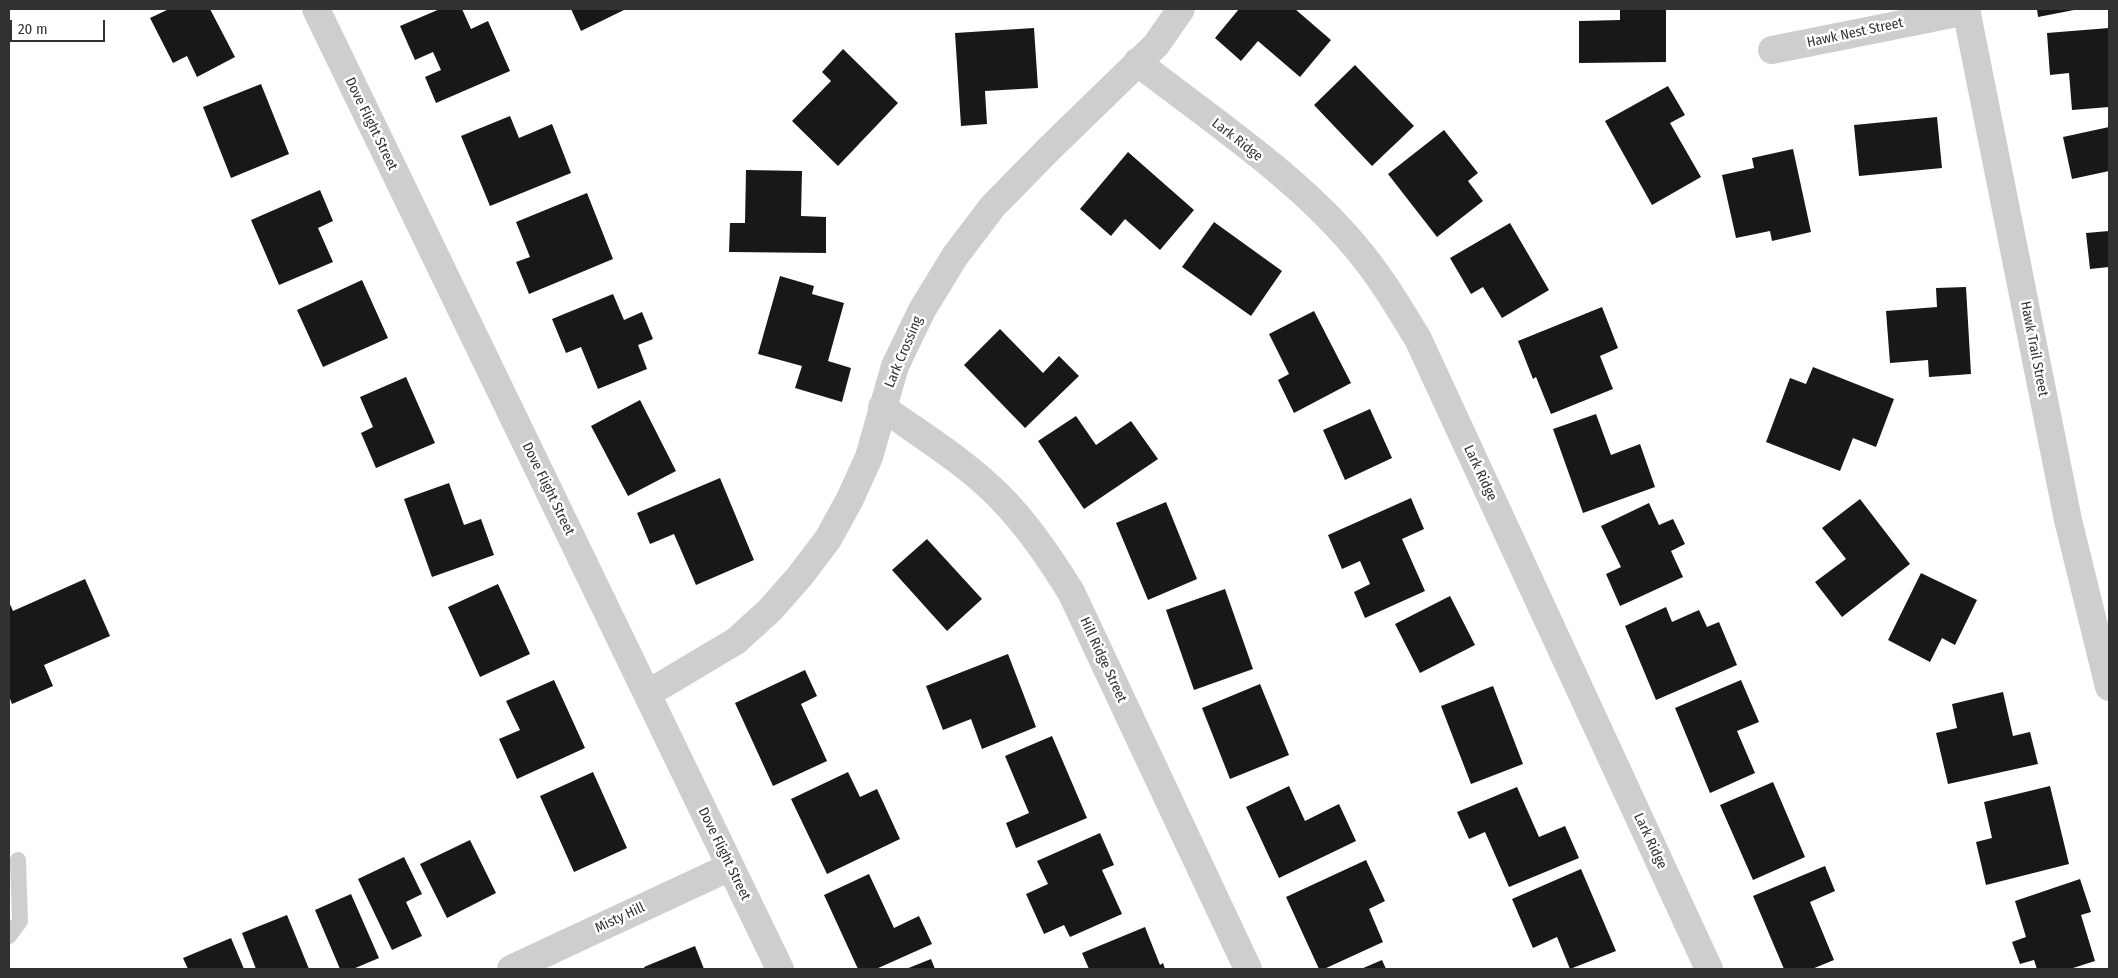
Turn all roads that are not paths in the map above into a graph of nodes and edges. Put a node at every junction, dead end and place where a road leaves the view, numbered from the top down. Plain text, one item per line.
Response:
1 (316, 9) edge
2 (1181, 9) edge
3 (1966, 10) edge
4 (1772, 50) dead end
5 (1137, 62) junction
6 (882, 407) junction
7 (2109, 687) edge
8 (647, 694) junction
9 (18, 860) dead end
10 (730, 866) junction
11 (9, 936) edge
12 (511, 969) edge
13 (780, 969) edge
14 (1248, 969) edge
15 (1709, 969) edge

1 - 8 street, Dove Flight Street
2 - 5 street, Lark Crossing
3 - 4 street, Hawk Nest Street
3 - 7 street, Hawk Trail Street
5 - 6 street, Lark Crossing
5 - 15 street, Lark Ridge
6 - 8 street, Lark Crossing
6 - 14 street, Hill Ridge Street
8 - 10 street, Dove Flight Street
9 - 11 lane
10 - 12 street, Misty Hill
10 - 13 street, Dove Flight Street

